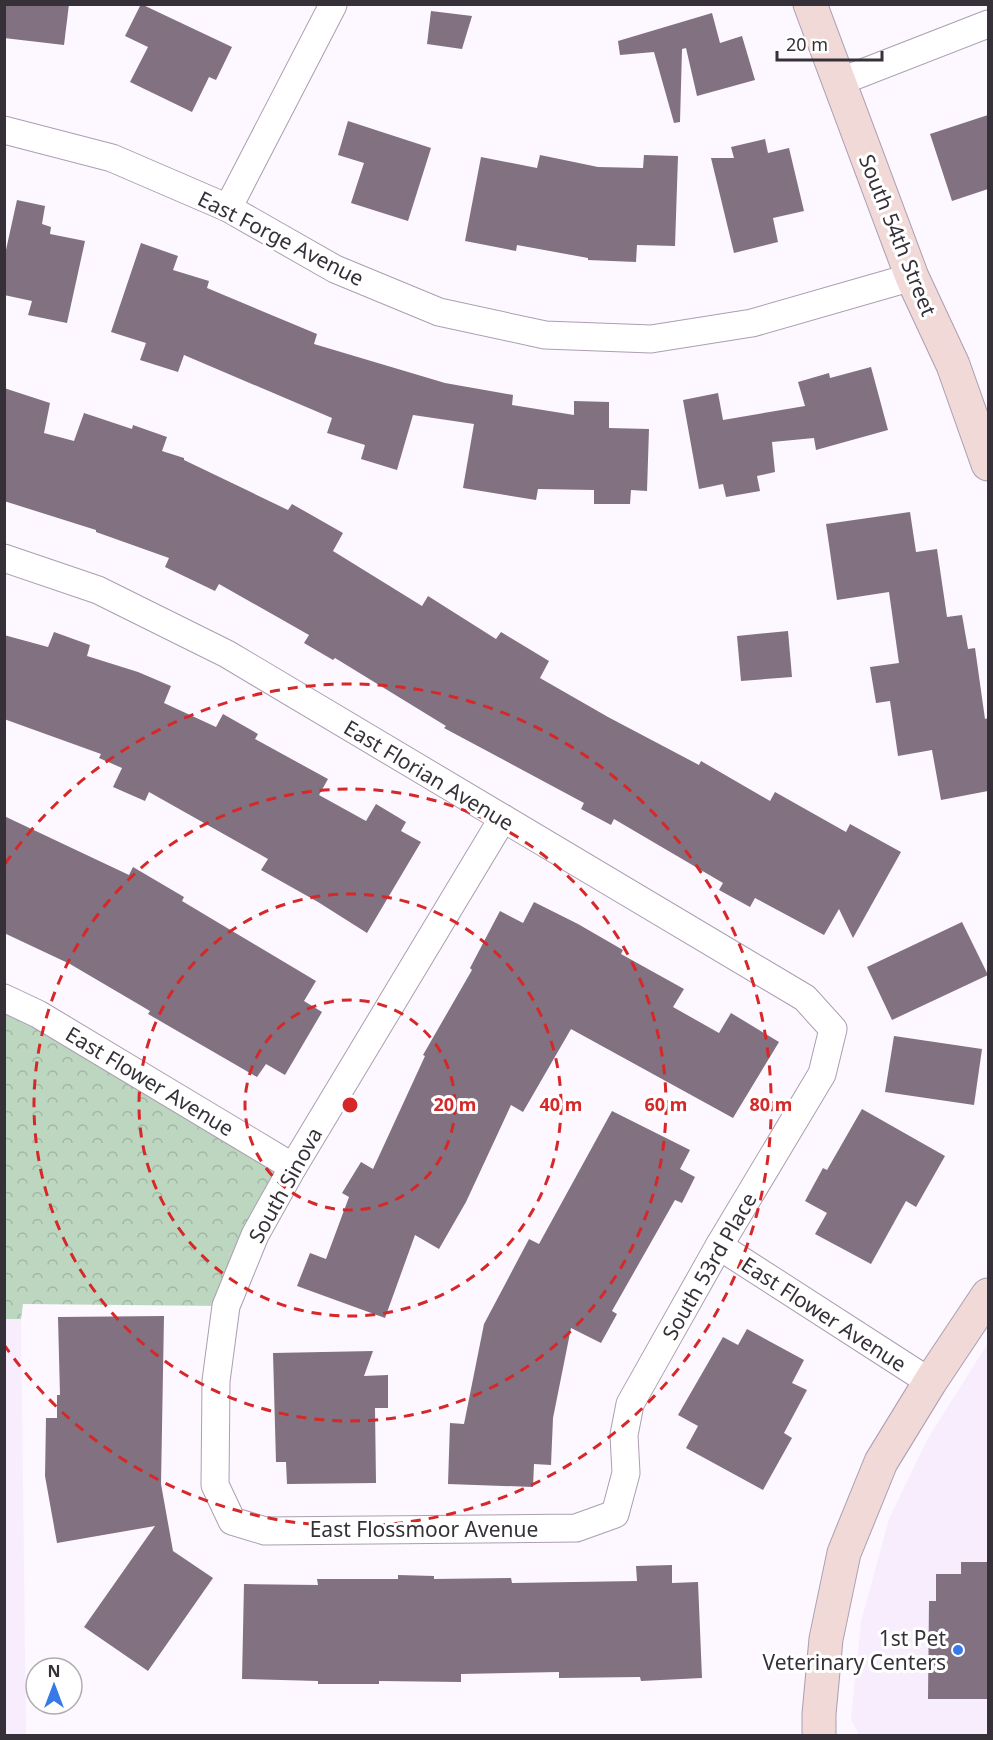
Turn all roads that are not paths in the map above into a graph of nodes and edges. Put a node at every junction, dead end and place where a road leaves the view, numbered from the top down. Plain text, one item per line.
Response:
1 (810, 4) edge
2 (333, 5) edge
3 (988, 24) edge
4 (839, 82) junction
5 (4, 130) edge
6 (228, 208) junction
7 (912, 277) junction
8 (988, 459) edge
9 (4, 558) edge
10 (502, 818) junction
11 (4, 998) edge
12 (833, 1029) joint
13 (293, 1167) junction
14 (719, 1246) junction
15 (988, 1295) edge
16 (930, 1382) junction
17 (615, 1514) joint
18 (232, 1521) joint
19 (819, 1736) edge

1 - 4 street, South 54th Street
2 - 6 street
3 - 4 street
4 - 7 street, South 54th Street
5 - 6 street, East Forge Avenue
6 - 7 street, East Forge Avenue
7 - 8 street, South 54th Street
9 - 10 street, East Florian Avenue
10 - 12 street, East Florian Avenue
10 - 13 street, South Sinova
11 - 13 street, East Flower Avenue
12 - 14 street, South 53rd Place
13 - 18 street, South Sinova
14 - 16 street, East Flower Avenue
14 - 17 street, South 53rd Place
15 - 16 street
16 - 19 street
17 - 18 street, East Flossmoor Avenue

